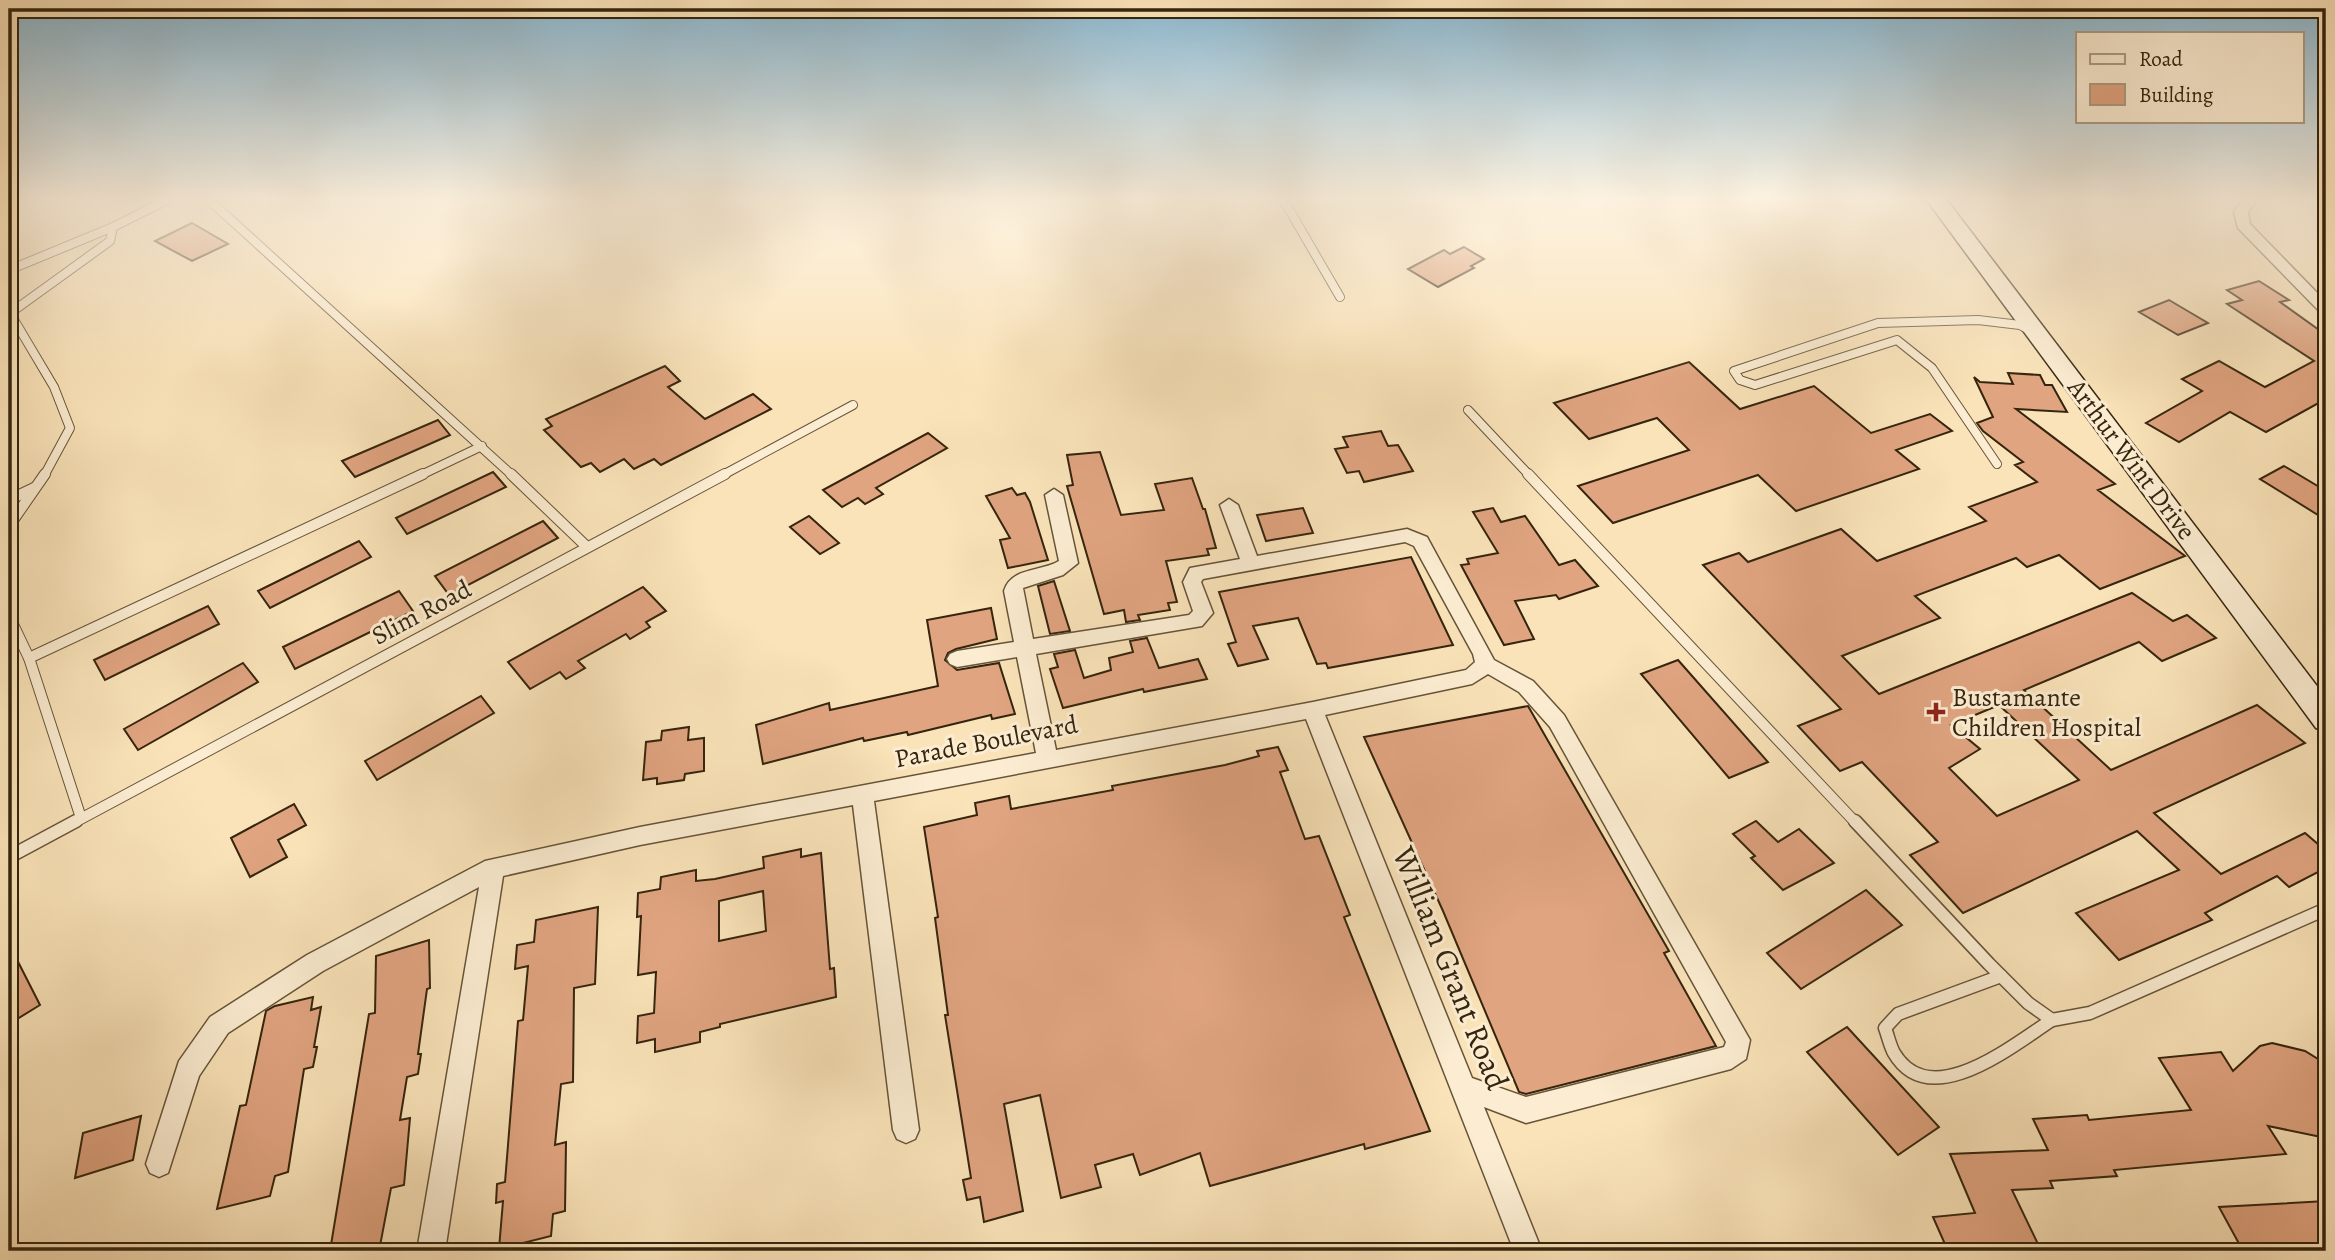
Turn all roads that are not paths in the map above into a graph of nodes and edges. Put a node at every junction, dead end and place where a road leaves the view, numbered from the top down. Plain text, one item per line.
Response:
1 (39, 258) edge
2 (87, 258) edge
3 (273, 258) edge
4 (1317, 258) edge
5 (1981, 258) edge
6 (2275, 258) edge
7 (9, 270) edge
8 (1340, 298) dead end
9 (2326, 310) edge
10 (10, 313) edge
11 (1878, 323) junction
12 (2041, 337) junction
13 (1897, 340) junction
14 (853, 405) dead end
15 (1468, 410) dead end
16 (481, 446) junction
17 (1997, 464) dead end
18 (36, 487) junction
19 (1054, 495) dead end
20 (9, 500) edge
21 (1229, 505) dead end
22 (9, 526) edge
23 (586, 546) junction
24 (1251, 561) junction
25 (9, 616) edge
26 (1026, 648) junction
27 (29, 658) junction
28 (957, 659) dead end
29 (1485, 665) junction
30 (1312, 710) junction
31 (2326, 720) edge
32 (1046, 757) junction
33 (862, 794) junction
34 (81, 818) junction
35 (9, 857) edge
36 (493, 868) junction
37 (2326, 909) edge
38 (2001, 976) junction
39 (2052, 1020) junction
40 (1462, 1087) junction
41 (906, 1129) dead end
42 (159, 1164) dead end
43 (431, 1251) edge
44 (1528, 1251) edge

1 - 7 lane
2 - 10 lane
3 - 16 lane
4 - 8 lane
5 - 12 main road, Arthur Wint Drive
6 - 9 street
10 - 18 lane
11 - 12 lane
11 - 13 lane
11 - 13 lane
12 - 31 main road, Arthur Wint Drive
13 - 17 lane
14 - 23 lane, Slim Road
15 - 38 lane
16 - 23 lane
16 - 27 lane
18 - 20 lane
18 - 22 lane
19 - 26 street
21 - 24 street
23 - 34 lane, Slim Road
24 - 26 street
24 - 29 street
25 - 27 lane
26 - 28 street
26 - 32 street
27 - 34 lane
29 - 30 street, Parade Boulevard
29 - 40 street
30 - 32 street, Parade Boulevard
30 - 40 street, William Grant Road
32 - 33 street, Parade Boulevard
33 - 36 street, Parade Boulevard
33 - 41 street
34 - 35 lane, Slim Road
36 - 42 street, Parade Boulevard
36 - 43 street
37 - 39 lane
38 - 39 lane
38 - 39 lane
40 - 44 street, William Grant Road

